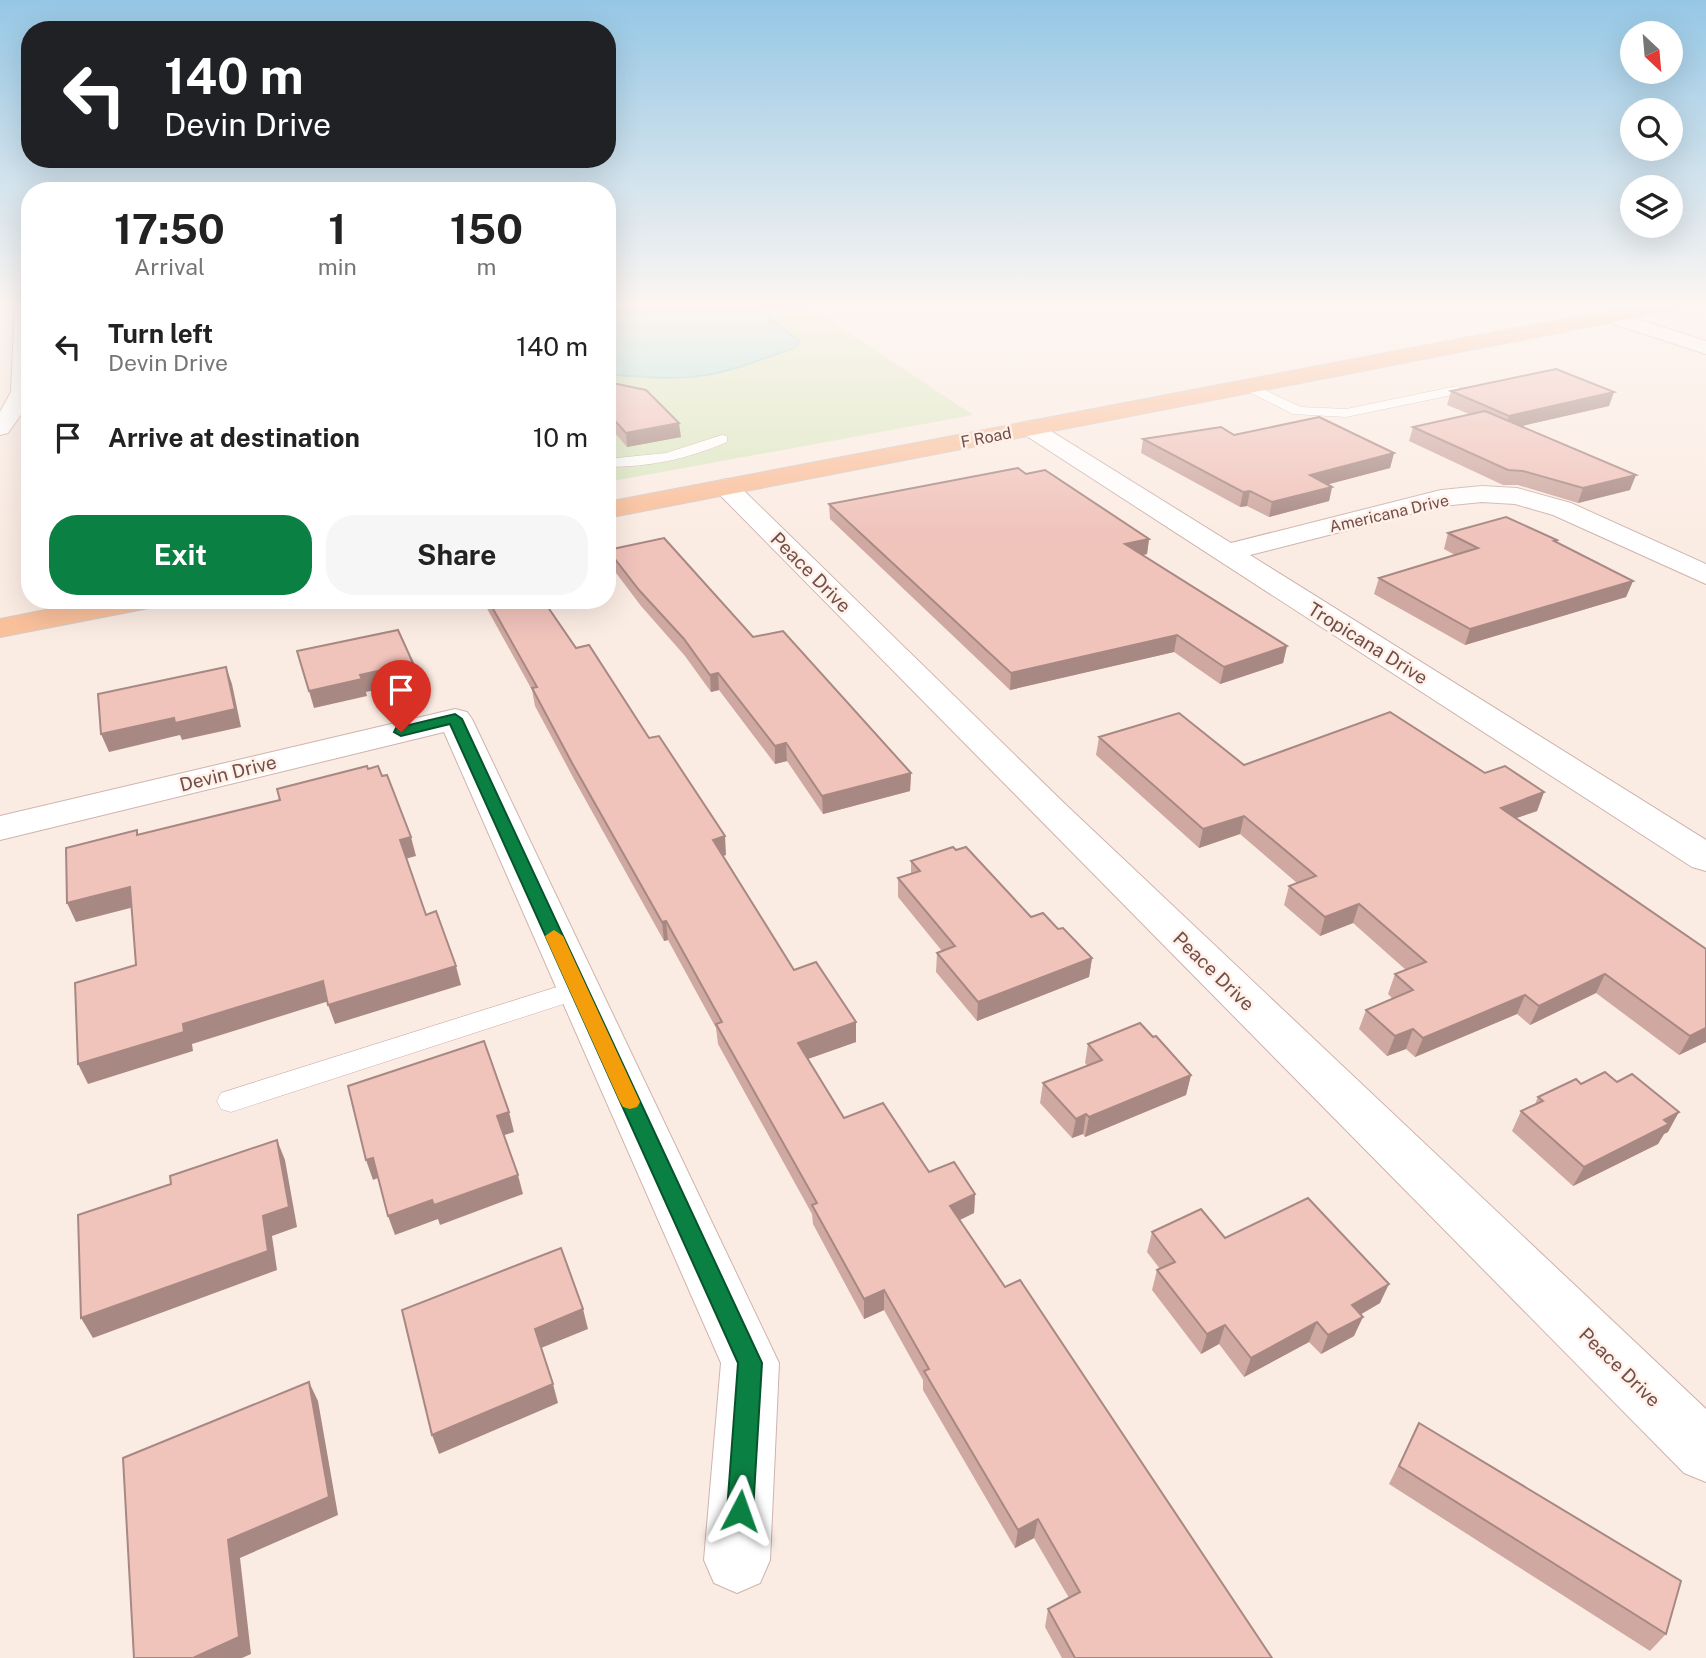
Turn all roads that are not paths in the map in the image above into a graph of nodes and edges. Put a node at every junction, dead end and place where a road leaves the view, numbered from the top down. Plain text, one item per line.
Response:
1 (1284, 380) edge
2 (1250, 387) junction
3 (1457, 390) edge
4 (9, 405) edge
5 (0, 428) edge
6 (1030, 428) junction
7 (722, 439) dead end
8 (616, 463) edge
9 (726, 487) junction
10 (616, 508) edge
11 (1226, 554) junction
12 (1706, 575) edge
13 (98, 609) edge
14 (0, 628) edge
15 (0, 828) edge
16 (1706, 858) edge
17 (579, 989) junction
18 (231, 1101) dead end
19 (1706, 1451) edge
20 (737, 1560) dead end

1 - 2 main road, F Road
2 - 3 lane
2 - 6 main road, F Road
4 - 5 street
6 - 9 main road, F Road
6 - 11 street, Tropicana Drive
7 - 8 lane
9 - 10 main road, F Road
9 - 19 street, Peace Drive
11 - 12 street, Americana Drive
11 - 16 street, Tropicana Drive
13 - 14 main road
15 - 17 street, Devin Drive
17 - 18 lane
17 - 20 street

